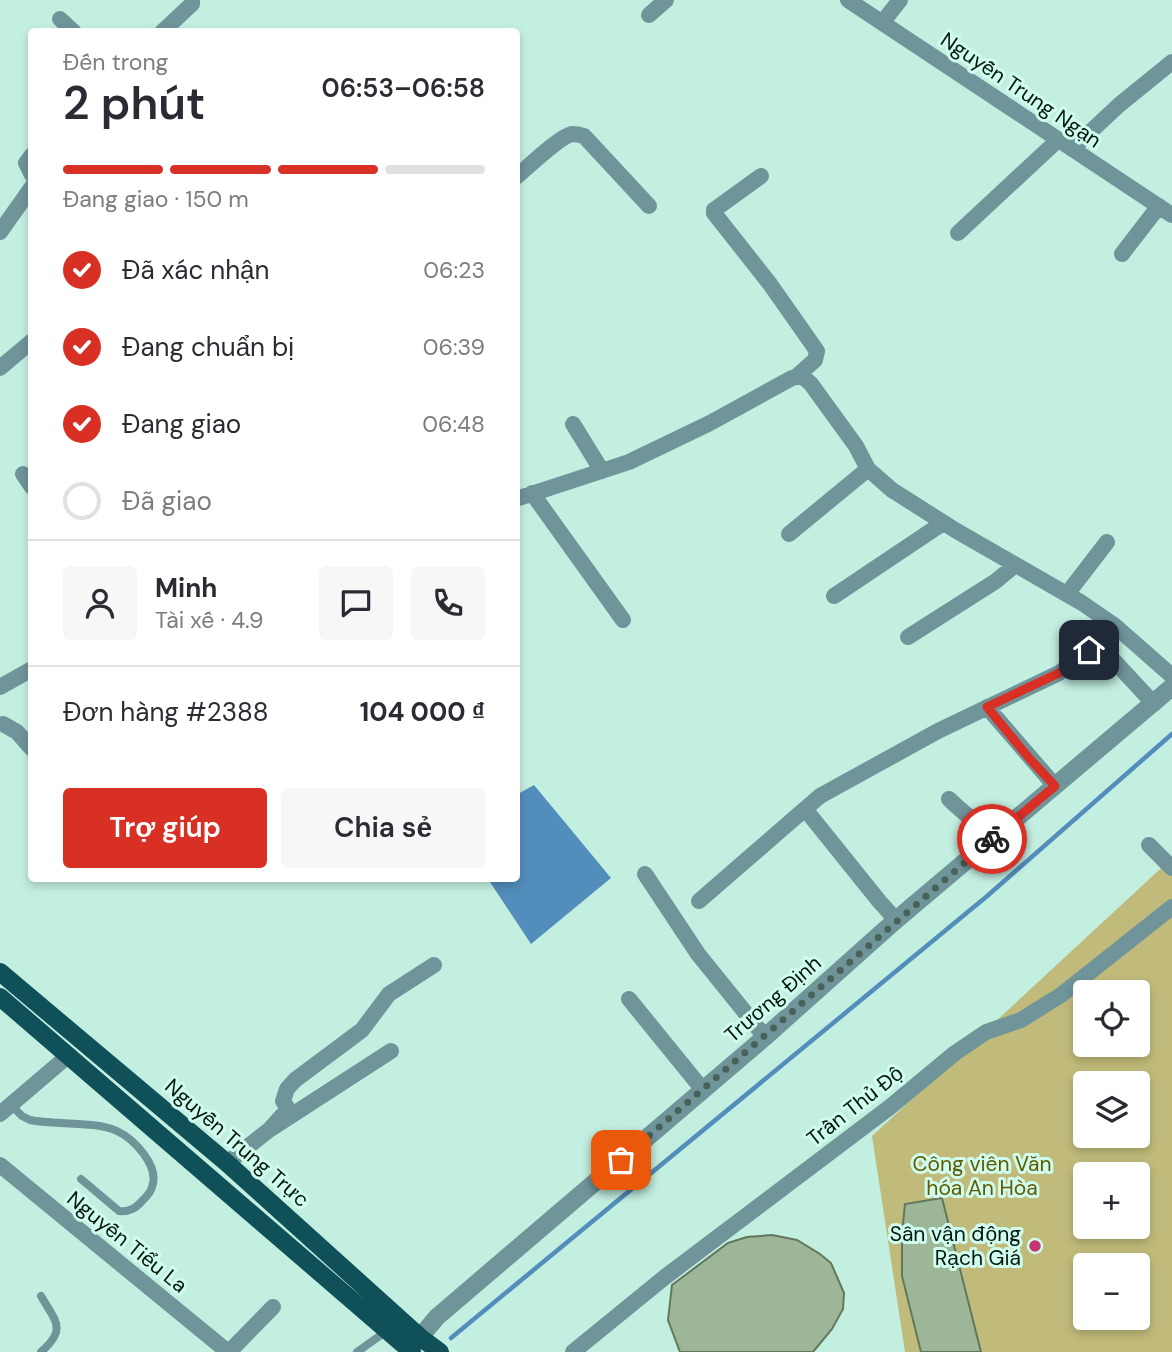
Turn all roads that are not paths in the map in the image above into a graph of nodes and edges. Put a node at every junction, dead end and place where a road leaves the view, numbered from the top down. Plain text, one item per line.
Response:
1 (192, 0) edge
2 (666, 0) edge
3 (848, 0) edge
4 (900, 0) edge
5 (649, 15) dead end
6 (60, 19) dead end
7 (882, 23) junction
8 (70, 28) edge
9 (166, 28) edge
10 (1172, 62) edge
11 (1065, 144) junction
12 (520, 174) edge
13 (761, 176) dead end
14 (28, 193) edge
15 (649, 206) dead end
16 (1166, 211) edge
17 (0, 232) edge
18 (958, 233) dead end
19 (1122, 254) dead end
20 (28, 344) edge
21 (0, 369) edge
22 (797, 376) junction
23 (573, 424) dead end
24 (868, 469) junction
25 (602, 471) junction
26 (532, 494) junction
27 (520, 498) edge
28 (943, 523) junction
29 (789, 534) dead end
30 (1107, 542) dead end
31 (1016, 565) junction
32 (1067, 594) junction
33 (834, 596) dead end
34 (623, 620) dead end
35 (908, 637) dead end
36 (28, 672) edge
37 (1172, 676) edge
38 (0, 687) edge
39 (1172, 687) edge
40 (1154, 704) junction
41 (987, 707) junction
42 (1, 726) edge
43 (28, 744) edge
44 (1055, 786) junction
45 (949, 799) dead end
46 (805, 809) junction
47 (993, 838) junction
48 (1149, 845) dead end
49 (1172, 868) edge
50 (645, 874) dead end
51 (699, 901) dead end
52 (1172, 906) edge
53 (897, 919) junction
54 (434, 965) dead end
55 (0, 972) edge
56 (0, 997) edge
57 (629, 999) dead end
58 (765, 1037) junction
59 (83, 1041) junction
60 (391, 1051) dead end
61 (69, 1055) junction
62 (703, 1090) junction
63 (5, 1109) edge
64 (269, 1130) junction
65 (228, 1163) junction
66 (0, 1164) edge
67 (81, 1180) dead end
68 (41, 1296) dead end
69 (273, 1307) dead end
70 (388, 1330) junction
71 (412, 1348) edge
72 (41, 1352) edge
73 (228, 1352) edge
74 (357, 1352) edge
75 (440, 1352) edge
76 (573, 1352) edge

1 - 9 street
2 - 5 street
3 - 7 street, Nguyễn Trung Ngạn
4 - 7 street
6 - 8 street
7 - 11 street, Nguyễn Trung Ngạn
10 - 11 street
11 - 16 street, Nguyễn Trung Ngạn
11 - 18 street
12 - 15 street
13 - 22 street
14 - 17 street
16 - 19 street
20 - 21 street
22 - 24 street
22 - 25 street
23 - 25 street
24 - 28 street
24 - 29 street
25 - 26 street
26 - 27 street
26 - 34 street
28 - 31 street
28 - 33 street
30 - 32 street
31 - 32 street
31 - 35 street
32 - 37 street
36 - 38 street
39 - 40 street, Trương Định
40 - 41 street
40 - 44 street, Trương Định
41 - 44 street
41 - 46 street
42 - 43 street
44 - 47 street, Trương Định
45 - 47 street
46 - 51 street
46 - 53 street
47 - 53 street, Trương Định
48 - 49 street
50 - 58 street
52 - 76 street, Trần Thủ Độ
53 - 58 street, Trương Định
54 - 64 street
55 - 59 main road, Nguyễn Trung Trực
56 - 61 main road, Nguyễn Trung Trực
57 - 62 street
58 - 62 street, Trương Định
59 - 61 main road
59 - 65 main road, Nguyễn Trung Trực
60 - 64 street
61 - 63 street
61 - 70 main road, Nguyễn Trung Trực
62 - 71 street, Trương Định
63 - 67 lane
64 - 65 street
65 - 71 main road, Nguyễn Trung Trực
66 - 73 street, Nguyễn Tiểu La
68 - 72 lane
69 - 73 street
70 - 71 main road, Nguyễn Trung Trực
70 - 74 lane
71 - 75 main road, Nguyễn Trung Trực

